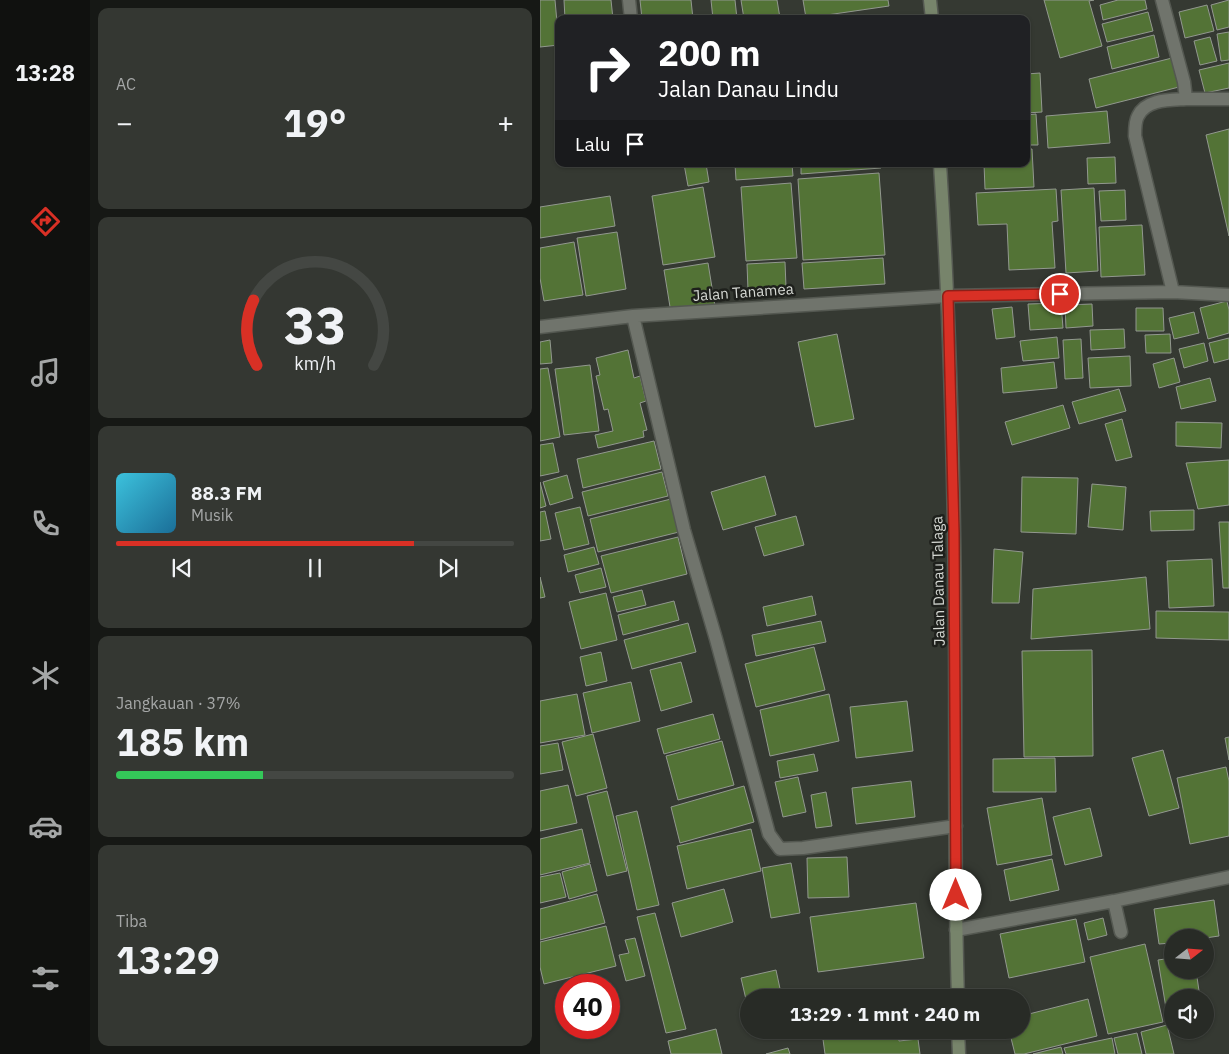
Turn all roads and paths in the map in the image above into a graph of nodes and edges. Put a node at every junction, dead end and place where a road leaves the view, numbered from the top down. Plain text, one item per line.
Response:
1 (629, 0) edge
2 (930, 0) edge
3 (1162, 0) edge
4 (631, 15) edge
5 (932, 15) edge
6 (1186, 99) junction
7 (1229, 100) edge
8 (940, 167) edge
9 (1173, 292) junction
10 (1229, 295) edge
11 (948, 296) junction
12 (633, 316) junction
13 (540, 327) edge
14 (956, 826) junction
15 (1229, 877) edge
16 (1114, 901) junction
17 (956, 930) junction
18 (1121, 932) dead end
19 (958, 989) edge
20 (958, 1039) edge
21 (959, 1054) edge

1 - 4 street
2 - 5 street
3 - 6 street
6 - 7 street
6 - 9 street
8 - 11 street, Jalan Danau Talaga
9 - 10 street, Jalan Tanamea
9 - 11 street, Jalan Tanamea
11 - 12 street, Jalan Tanamea
11 - 14 street, Jalan Danau Talaga
12 - 13 street, Jalan Tanamea
12 - 14 street
14 - 17 street, Jalan Danau Talaga
15 - 16 street
16 - 17 street
16 - 18 street
17 - 19 street, Jalan Danau Talaga
20 - 21 street

